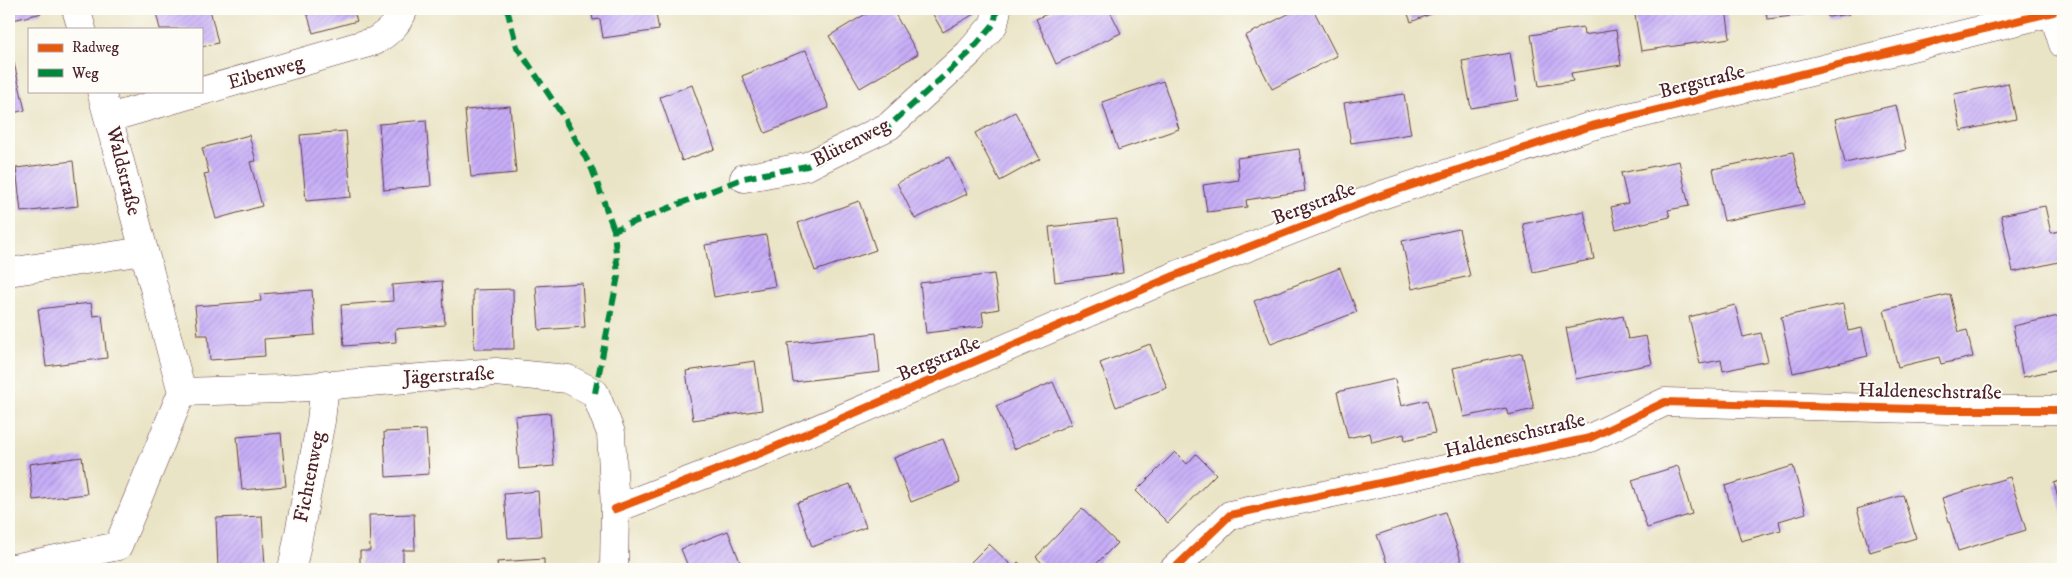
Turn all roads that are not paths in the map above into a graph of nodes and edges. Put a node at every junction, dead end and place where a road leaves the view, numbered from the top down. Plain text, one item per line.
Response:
1 (76, 9) edge
2 (997, 9) edge
3 (2052, 10) edge
4 (395, 16) edge
5 (82, 28) edge
6 (2063, 44) edge
7 (202, 91) edge
8 (101, 92) edge
9 (199, 92) edge
10 (110, 118) junction
11 (744, 178) dead end
12 (143, 251) junction
13 (9, 272) edge
14 (325, 384) junction
15 (182, 392) junction
16 (2063, 410) edge
17 (615, 509) junction
18 (9, 569) edge
19 (292, 569) edge
20 (614, 569) edge
21 (1174, 569) edge

1 - 5 street
2 - 11 street, Blütenweg
3 - 6 street
3 - 17 street, Bergstraße
4 - 7 street, Eibenweg
8 - 10 street, Waldstraße
9 - 10 street, Eibenweg
10 - 12 street, Waldstraße
12 - 13 street
12 - 15 street
14 - 15 street, Jägerstraße
14 - 17 street, Jägerstraße
14 - 19 street, Fichtenweg
15 - 18 street
16 - 21 street, Haldeneschstraße
17 - 20 street

